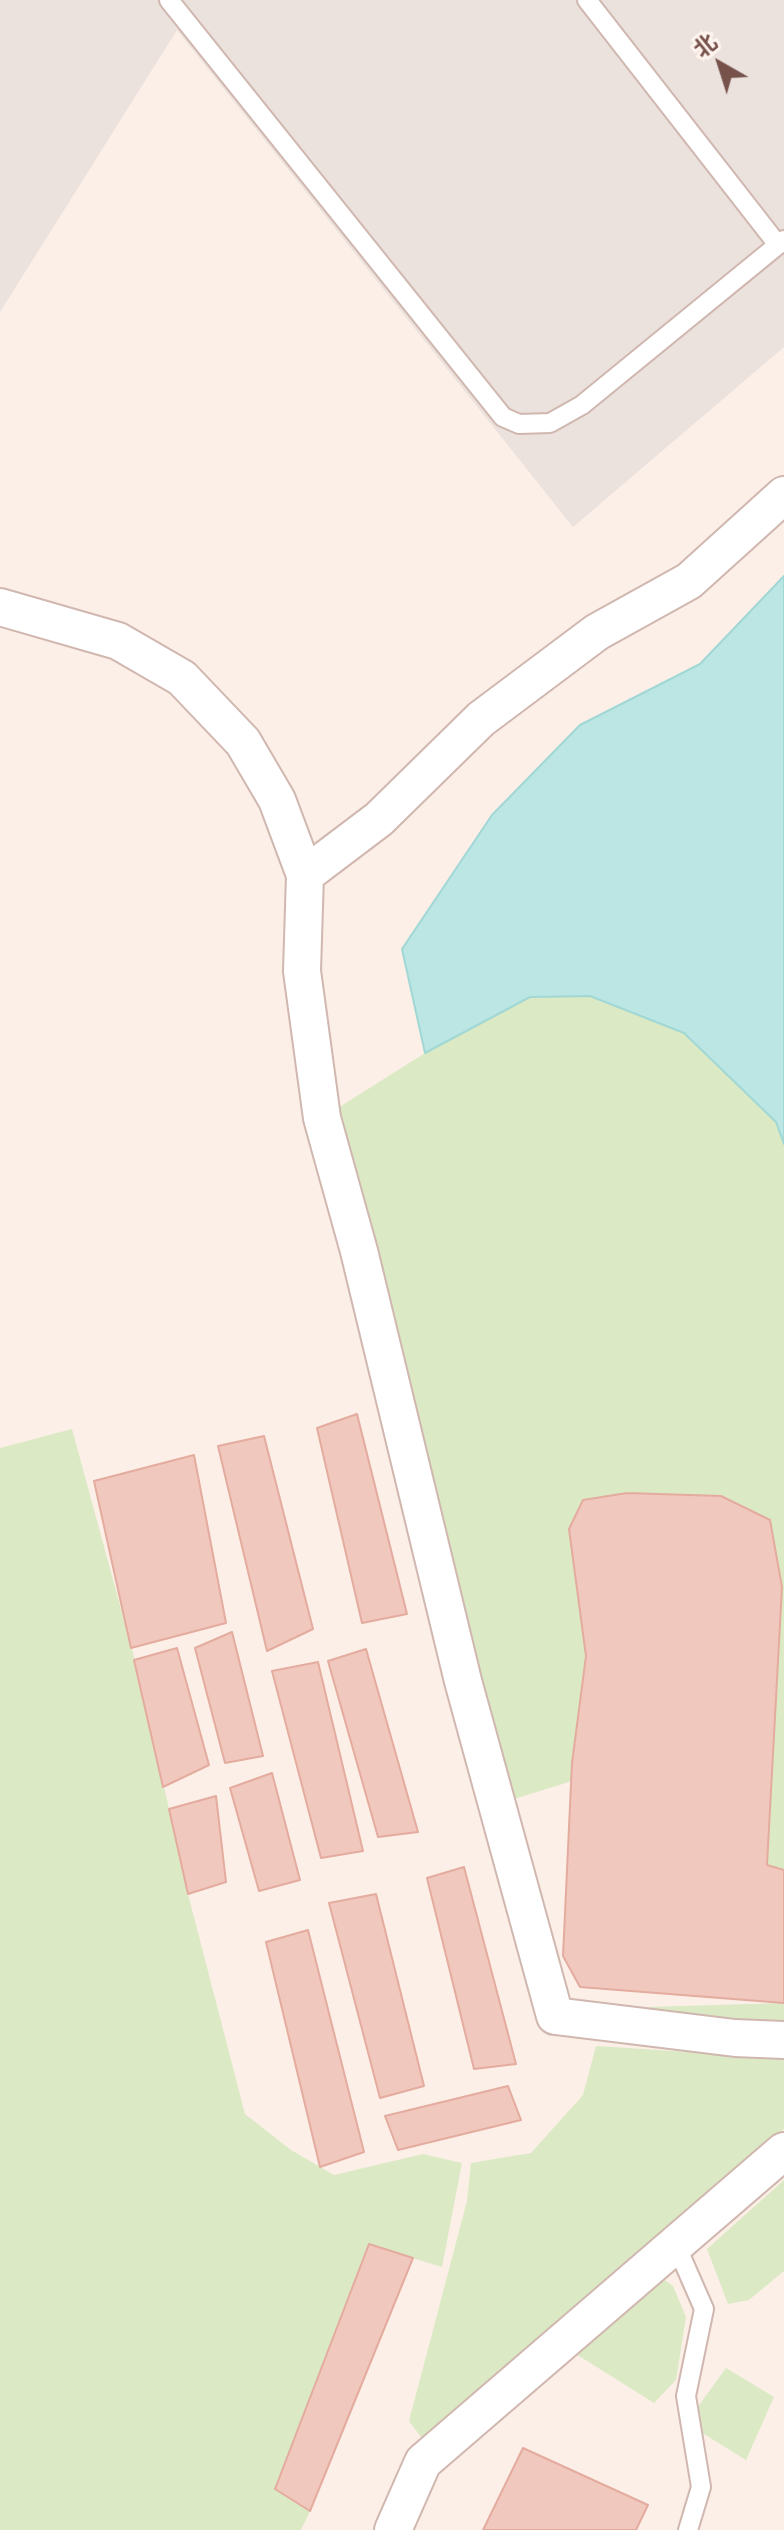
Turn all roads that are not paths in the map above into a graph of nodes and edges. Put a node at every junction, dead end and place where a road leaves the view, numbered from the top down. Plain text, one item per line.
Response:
1 (169, 0) edge
2 (587, 0) edge
3 (781, 242) edge
4 (784, 495) edge
5 (0, 607) edge
6 (305, 875) junction
7 (784, 2040) edge
8 (784, 2151) edge
9 (676, 2245) junction
10 (393, 2530) edge
11 (688, 2530) edge

1 - 3 lane
2 - 3 lane
4 - 6 street
5 - 6 street
6 - 7 street
8 - 9 street
9 - 10 street
9 - 11 lane

